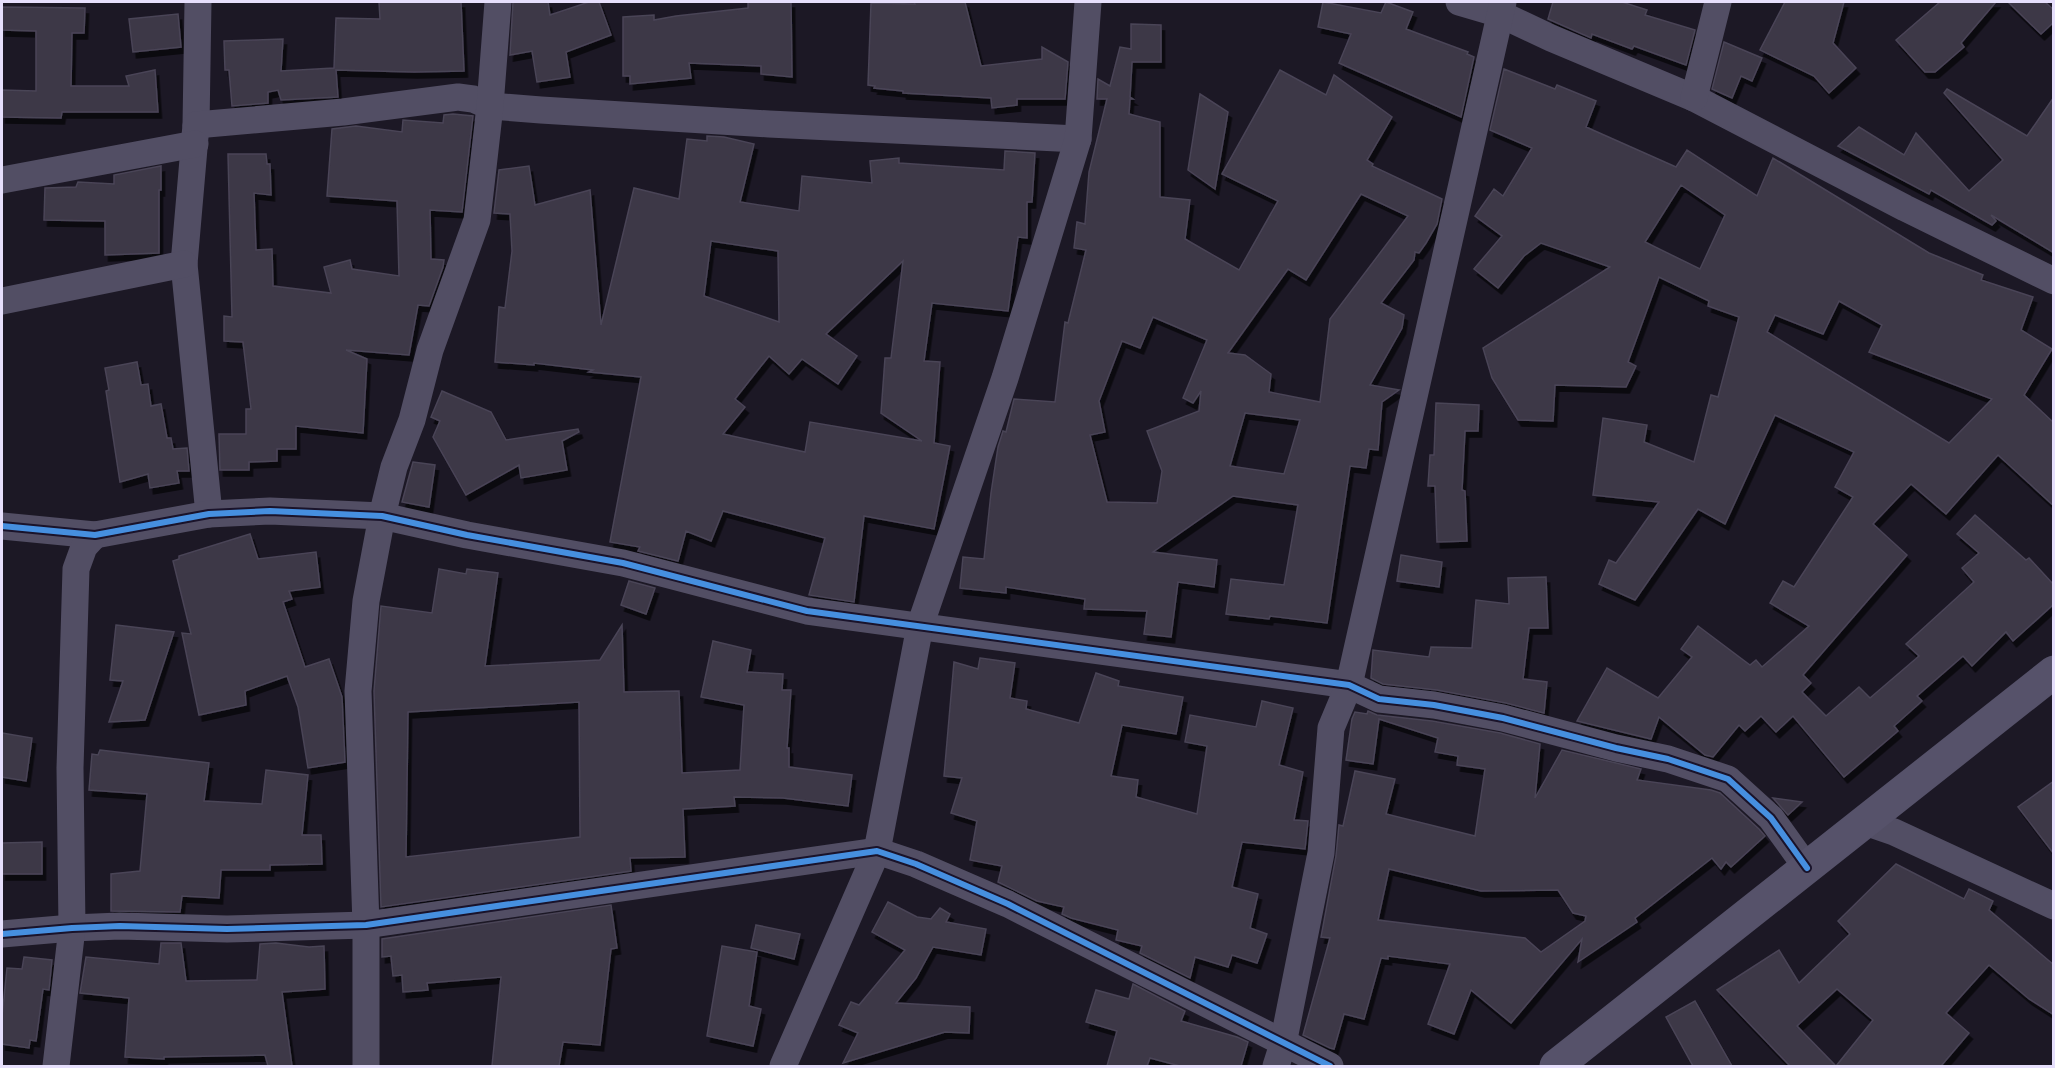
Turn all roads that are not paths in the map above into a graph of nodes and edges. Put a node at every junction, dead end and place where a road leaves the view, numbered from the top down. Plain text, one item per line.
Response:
1 (198, 2) edge
2 (498, 2) edge
3 (1088, 2) edge
4 (1460, 2) edge
5 (1718, 2) edge
6 (1502, 8) edge
7 (1694, 98) junction
8 (490, 106) junction
9 (195, 135) junction
10 (1078, 139) junction
11 (2, 180) edge
12 (184, 264) junction
13 (2054, 281) edge
14 (2, 301) edge
15 (209, 514) junction
16 (382, 516) junction
17 (2, 526) edge
18 (95, 535) junction
19 (920, 626) junction
20 (2054, 672) edge
21 (1349, 686) junction
22 (1865, 822) junction
23 (877, 851) junction
24 (1807, 868) junction
25 (2054, 906) edge
26 (366, 925) junction
27 (72, 928) junction
28 (2, 934) edge
29 (1280, 1055) edge
30 (56, 1066) edge
31 (366, 1066) edge
32 (783, 1066) edge
33 (1330, 1066) edge
34 (1556, 1066) edge

1 - 9 street
2 - 8 street
3 - 10 street
4 - 6 street
5 - 7 street
6 - 7 street
6 - 21 street
7 - 13 street
8 - 9 street
8 - 10 street
8 - 16 street
9 - 11 street
9 - 12 street
10 - 19 street
12 - 14 street
12 - 15 street
15 - 16 street
15 - 18 street
16 - 19 street
16 - 26 street
17 - 18 street
18 - 27 street
19 - 21 street
19 - 23 street
20 - 22 main road
21 - 24 street
21 - 29 street
22 - 24 main road
22 - 25 street
23 - 26 street
23 - 29 street
23 - 32 street
24 - 34 main road
26 - 27 street
26 - 31 street
27 - 28 street
27 - 30 street
29 - 33 street

